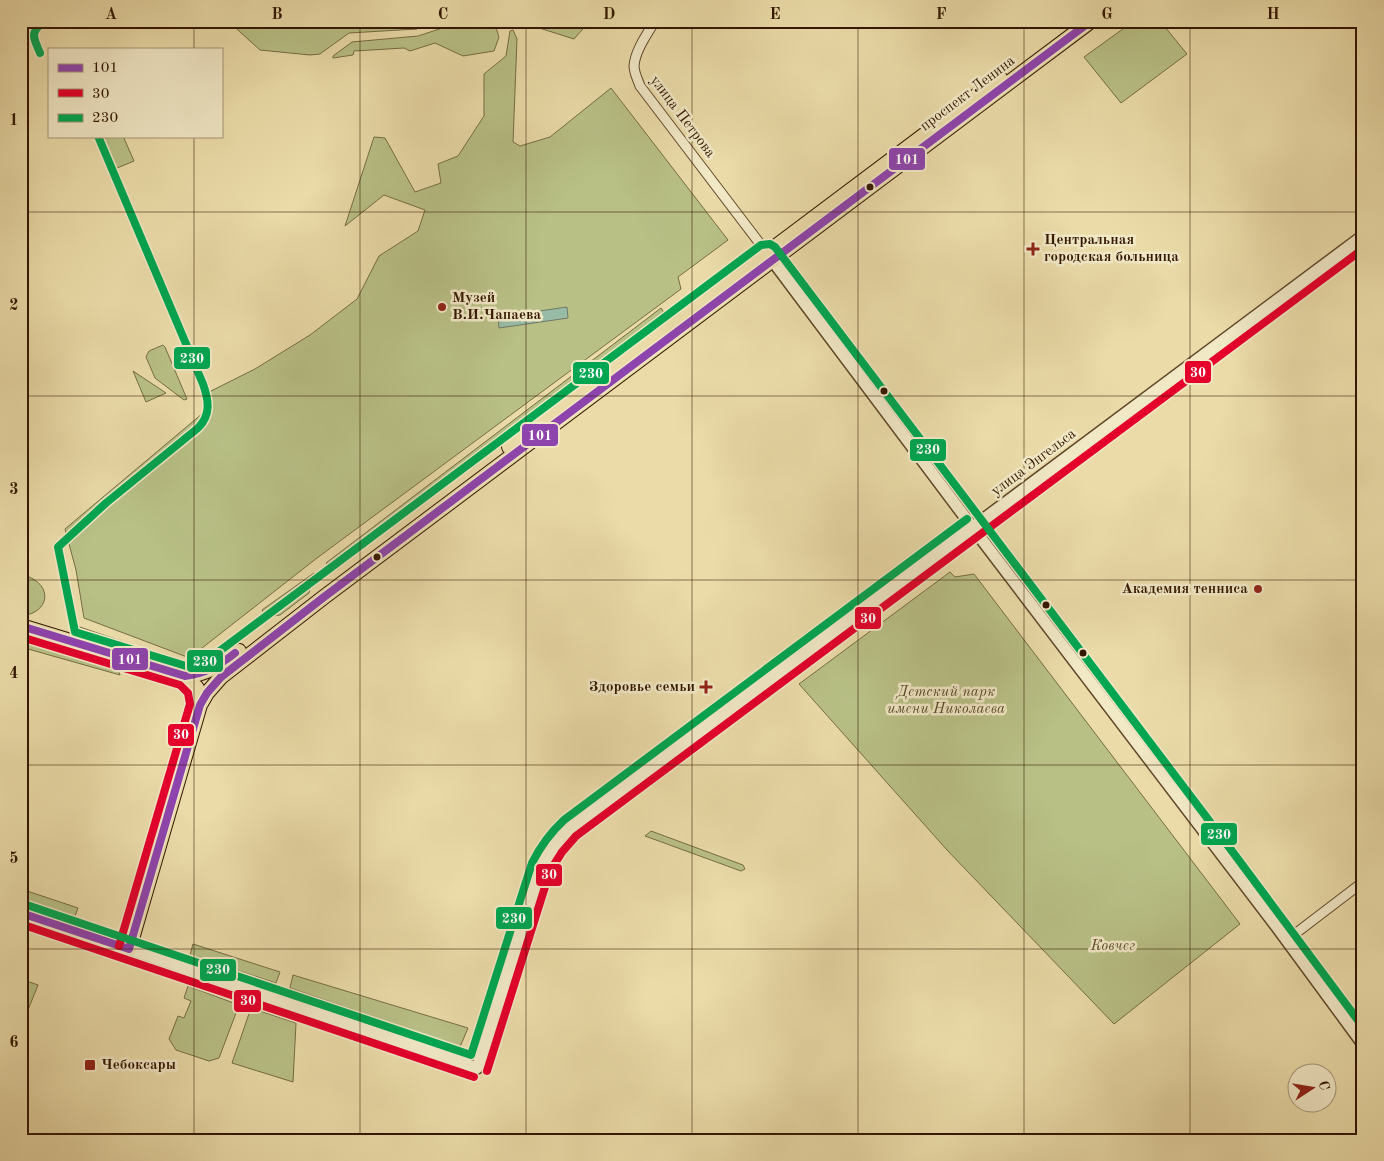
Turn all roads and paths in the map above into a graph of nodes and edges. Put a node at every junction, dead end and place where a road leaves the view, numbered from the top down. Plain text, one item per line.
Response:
1 (655, 21) edge
2 (1075, 21) edge
3 (1091, 21) edge
4 (1363, 236) edge
5 (770, 257) junction
6 (973, 527) junction
7 (21, 626) edge
8 (185, 676) junction
9 (200, 705) junction
10 (1363, 882) edge
11 (21, 913) edge
12 (1287, 940) junction
13 (130, 949) junction
14 (1363, 1044) edge

1 - 5 street, улица Петрова
2 - 5 main road, проспект Ленина
3 - 5 main road, проспект Ленина
4 - 6 street, улица Энгельса
5 - 6 street
5 - 8 main road, проспект Ленина
5 - 9 main road, проспект Ленина
6 - 12 street
6 - 13 street, улица Энгельса
7 - 8 main road
8 - 9 main road
9 - 13 main road, проспект Ленина
10 - 12 street
11 - 13 main road
12 - 14 street

